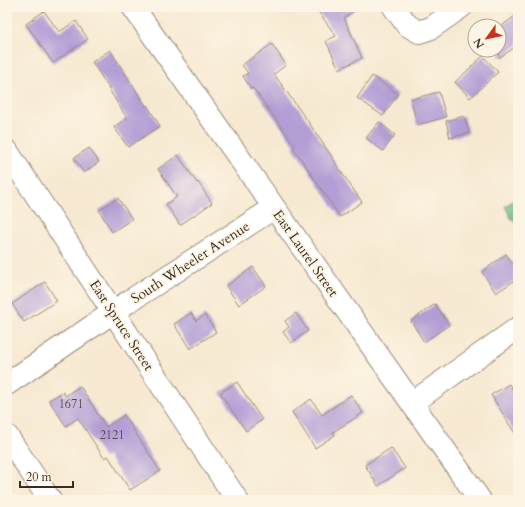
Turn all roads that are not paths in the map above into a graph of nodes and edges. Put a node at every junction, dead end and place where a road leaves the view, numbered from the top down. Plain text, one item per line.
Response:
1 (133, 7) edge
2 (394, 7) edge
3 (461, 7) edge
4 (7, 151) edge
5 (274, 208) junction
6 (114, 312) junction
7 (518, 328) edge
8 (7, 384) edge
9 (412, 403) junction
10 (7, 436) edge
11 (50, 500) edge
12 (237, 500) edge
13 (480, 500) edge

1 - 5 street, East Laurel Street
2 - 3 street
4 - 6 street, East Spruce Street
5 - 6 street, South Wheeler Avenue
5 - 9 street, East Laurel Street
6 - 8 street, South Wheeler Avenue
6 - 12 street, East Spruce Street
7 - 9 street
9 - 13 street, East Laurel Street
10 - 11 street

